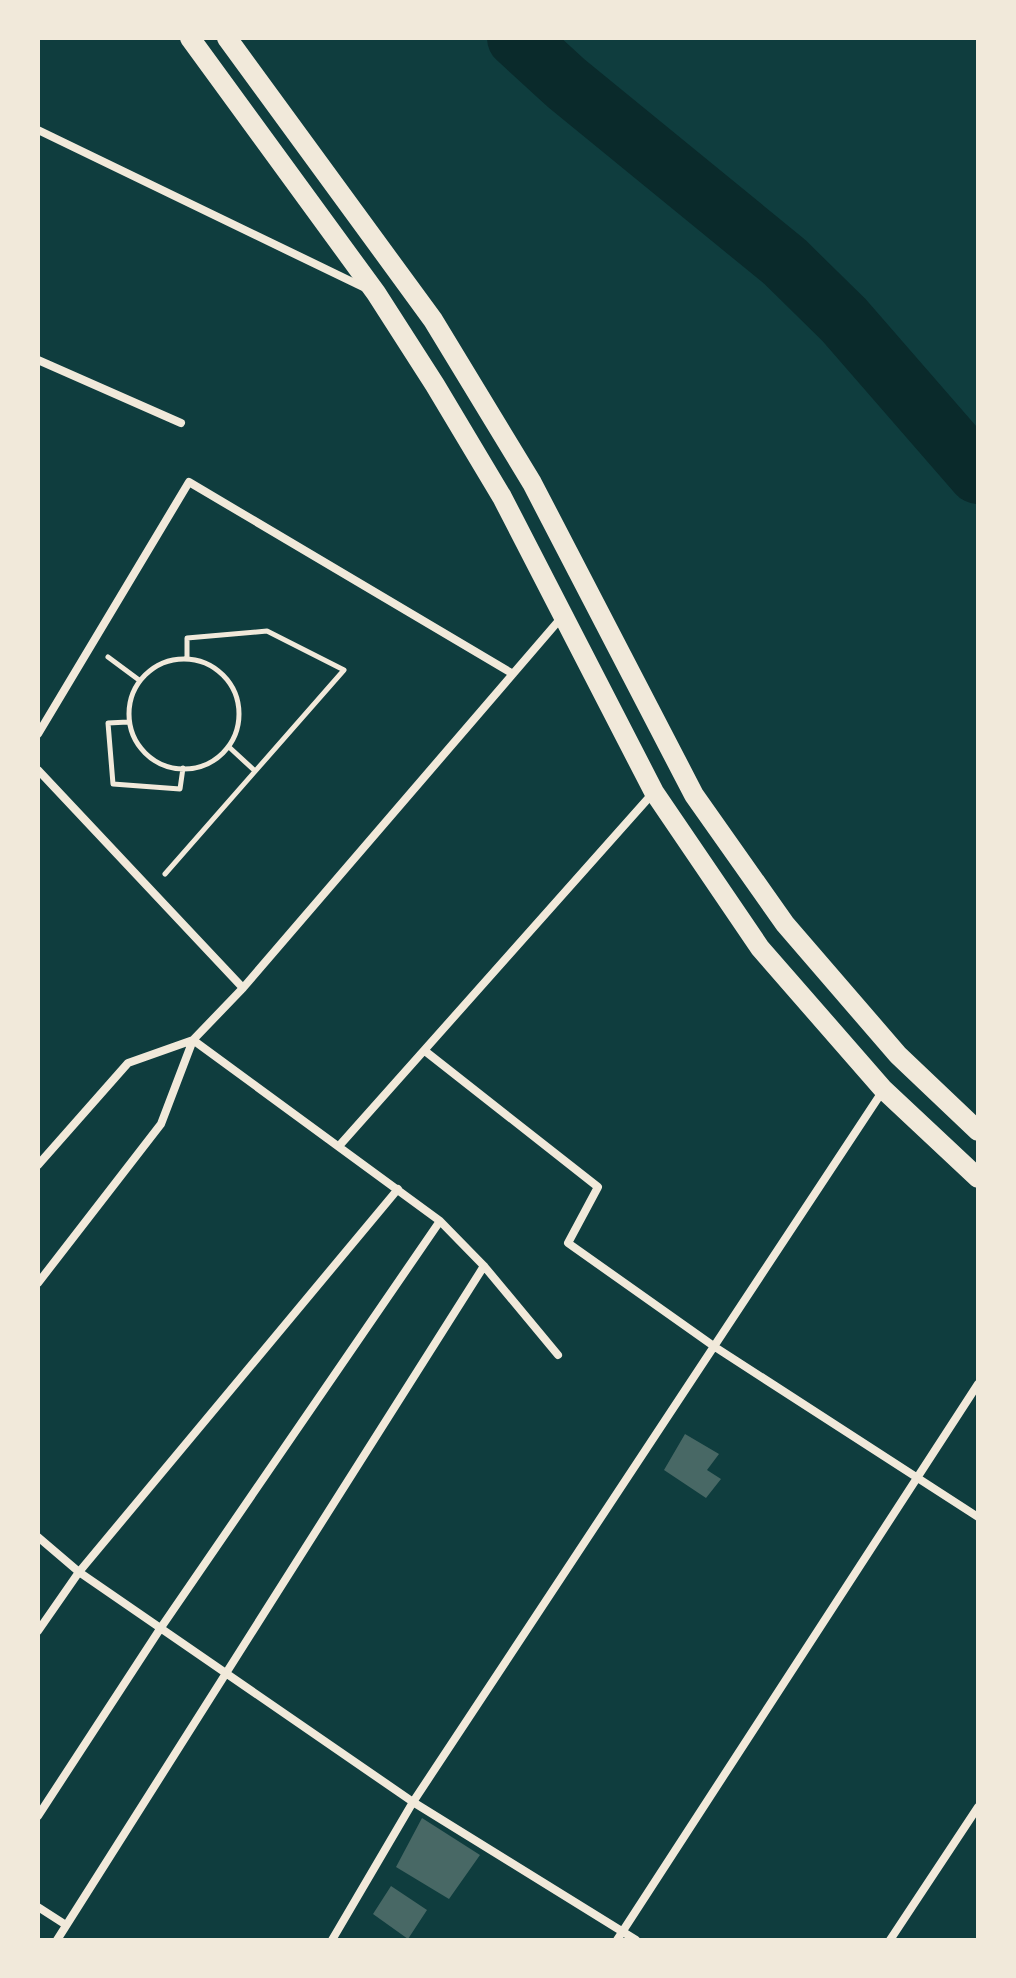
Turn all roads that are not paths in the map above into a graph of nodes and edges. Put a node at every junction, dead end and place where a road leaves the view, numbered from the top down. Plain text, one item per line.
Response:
1 (190, 38) edge
2 (227, 38) edge
3 (38, 130) edge
4 (376, 293) junction
5 (38, 360) edge
6 (181, 423) dead end
7 (563, 616) junction
8 (513, 674) junction
9 (38, 734) edge
10 (38, 770) edge
11 (654, 792) junction
12 (243, 988) junction
13 (193, 1040) junction
14 (425, 1051) junction
15 (883, 1089) junction
16 (978, 1131) edge
17 (339, 1146) junction
18 (38, 1165) edge
19 (978, 1178) edge
20 (398, 1189) junction
21 (440, 1221) junction
22 (484, 1266) junction
23 (38, 1283) edge
24 (715, 1347) junction
25 (558, 1355) dead end
26 (978, 1384) edge
27 (915, 1479) junction
28 (978, 1517) edge
29 (38, 1537) edge
30 (79, 1572) junction
31 (160, 1629) junction
32 (38, 1631) edge
33 (225, 1674) junction
34 (413, 1802) junction
35 (978, 1807) edge
36 (38, 1816) edge
37 (38, 1907) edge
38 (66, 1925) junction
39 (620, 1936) edge
40 (57, 1940) edge
41 (332, 1940) edge
42 (636, 1940) edge
43 (890, 1940) edge

1 - 4 main road
2 - 16 main road
3 - 4 street
4 - 7 main road
5 - 6 street
7 - 8 street
7 - 11 main road
8 - 9 street
8 - 12 street
10 - 12 street
11 - 14 street
11 - 15 main road
12 - 13 street
13 - 17 street
13 - 18 street
13 - 23 street
14 - 17 street
14 - 24 street
15 - 19 main road
15 - 24 street
17 - 20 street
20 - 21 street
20 - 30 street
21 - 22 street
21 - 31 street
22 - 25 street
22 - 33 street
24 - 27 street
24 - 34 street
26 - 27 street
27 - 28 street
27 - 39 street
29 - 30 street
30 - 31 street
30 - 32 street
31 - 33 street
31 - 36 street
33 - 34 street
33 - 38 street
34 - 39 street
34 - 41 street
35 - 43 street
37 - 38 street
38 - 40 street
39 - 42 street

